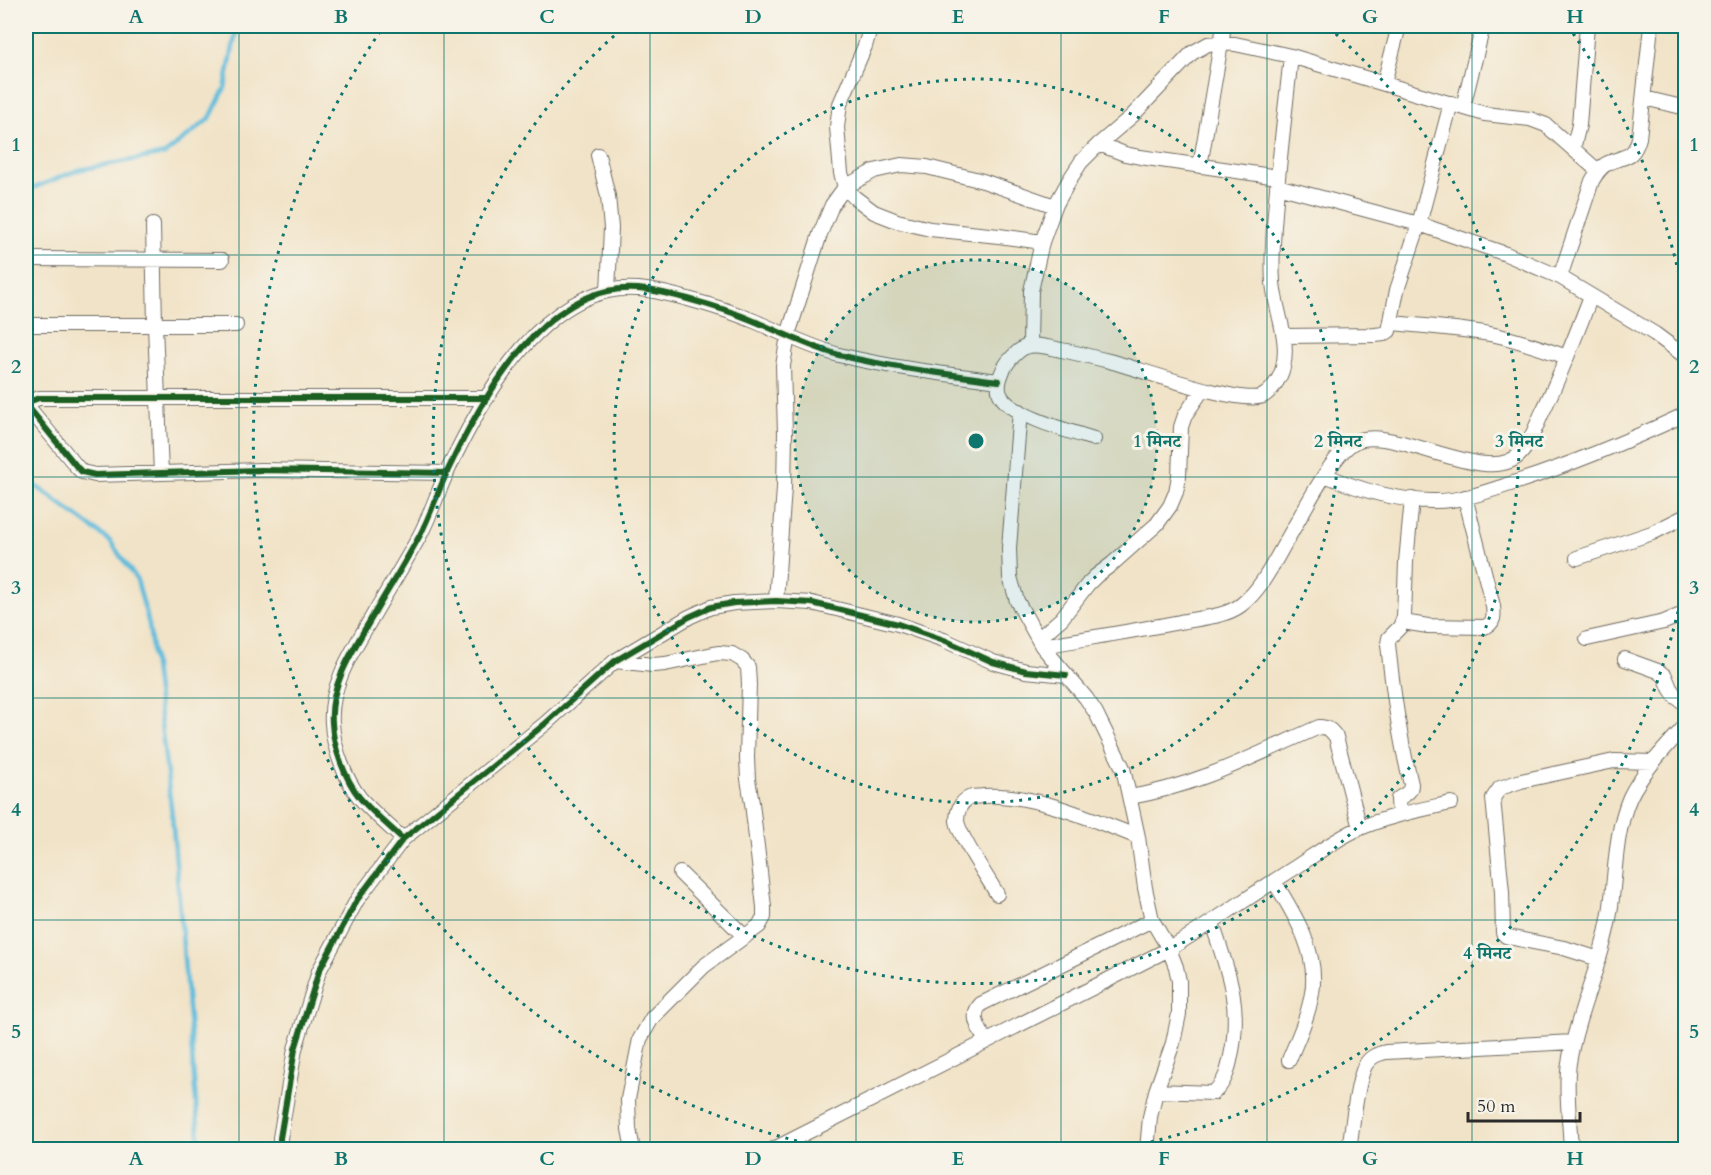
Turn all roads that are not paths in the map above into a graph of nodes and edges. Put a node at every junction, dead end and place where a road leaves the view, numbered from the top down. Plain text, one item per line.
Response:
1 (871, 26) edge
2 (1224, 26) edge
3 (1399, 26) edge
4 (1483, 26) edge
5 (1587, 26) edge
6 (1651, 26) edge
7 (1222, 43) junction
8 (1292, 56) junction
9 (1384, 84) junction
10 (1644, 98) junction
11 (1457, 105) junction
12 (1686, 108) edge
13 (1099, 144) junction
14 (1573, 148) junction
15 (598, 155) dead end
16 (1200, 166) junction
17 (1598, 171) junction
18 (1277, 182) junction
19 (845, 187) junction
20 (1055, 206) junction
21 (1419, 224) junction
22 (153, 225) dead end
23 (1042, 242) junction
24 (26, 259) edge
25 (154, 260) junction
26 (222, 260) dead end
27 (1560, 277) junction
28 (608, 291) junction
29 (1591, 296) junction
30 (1391, 323) junction
31 (26, 325) edge
32 (155, 325) junction
33 (236, 325) dead end
34 (788, 335) junction
35 (1284, 336) junction
36 (1030, 345) junction
37 (1567, 357) junction
38 (1686, 357) edge
39 (999, 381) junction
40 (1203, 389) junction
41 (158, 398) junction
42 (487, 398) junction
43 (1020, 411) junction
44 (1686, 414) edge
45 (1094, 439) dead end
46 (1526, 467) junction
47 (161, 473) junction
48 (447, 473) junction
49 (1333, 479) junction
50 (1465, 497) junction
51 (1412, 499) junction
52 (1686, 516) edge
53 (1577, 558) dead end
54 (776, 601) junction
55 (1686, 613) edge
56 (1403, 622) junction
57 (1587, 639) dead end
58 (1040, 643) junction
59 (1625, 659) dead end
60 (615, 661) junction
61 (1066, 675) junction
62 (1686, 704) edge
63 (1686, 725) edge
64 (1654, 762) junction
65 (1130, 797) junction
66 (1451, 803) dead end
67 (1399, 815) junction
68 (1360, 828) junction
69 (1138, 837) junction
70 (403, 839) junction
71 (680, 873) dead end
72 (1274, 880) junction
73 (997, 894) dead end
74 (1152, 920) junction
75 (1212, 923) junction
76 (745, 937) junction
77 (1169, 949) junction
78 (1599, 959) junction
79 (986, 1042) junction
80 (1573, 1042) junction
81 (1289, 1060) dead end
82 (1156, 1091) junction
83 (280, 1149) edge
84 (633, 1149) edge
85 (772, 1149) edge
86 (1147, 1149) edge
87 (1349, 1149) edge
88 (1571, 1149) edge

1 - 19 street
2 - 7 street
3 - 9 street
4 - 11 street
5 - 14 street
6 - 10 street
7 - 8 street
7 - 13 street
7 - 16 street
8 - 9 street
8 - 18 street
9 - 11 street
10 - 12 street
10 - 17 street
11 - 14 street
11 - 21 street
13 - 16 street
13 - 20 street
14 - 17 street
15 - 28 street
16 - 18 street
17 - 27 street
18 - 21 street
18 - 35 street
19 - 20 street
19 - 23 street
19 - 34 street
20 - 23 street
21 - 27 street
21 - 30 street
22 - 25 street
23 - 36 street
24 - 25 street
25 - 26 street
25 - 32 street
27 - 29 street
28 - 34 street
28 - 42 street
29 - 37 street
29 - 38 street
30 - 35 street
30 - 37 street
31 - 32 street
32 - 33 street
32 - 41 street
34 - 39 street
34 - 54 street
35 - 40 street
36 - 39 street
36 - 40 street
37 - 46 street
39 - 43 street
40 - 58 street
41 - 42 street
41 - 47 street
41 - 47 street
42 - 48 street
43 - 45 street
43 - 58 street
44 - 46 street
46 - 49 street
46 - 50 street
47 - 48 street
48 - 70 street
49 - 51 street
49 - 58 street
50 - 51 street
50 - 56 street
51 - 56 street
52 - 53 street
54 - 60 street
54 - 61 street
55 - 57 street
56 - 67 street
58 - 61 street
59 - 62 street
60 - 70 street
60 - 76 street
61 - 65 street
63 - 64 street
64 - 78 street
64 - 78 street
65 - 68 street
65 - 69 street
66 - 67 street
67 - 68 street
68 - 72 street
69 - 73 street
69 - 74 street
70 - 83 street
71 - 76 street
72 - 75 street
72 - 81 street
74 - 77 street
74 - 79 street
75 - 77 street
75 - 82 street
76 - 84 street
77 - 79 street
77 - 82 street
78 - 80 street
79 - 85 street
80 - 87 street
80 - 88 street
82 - 86 street

